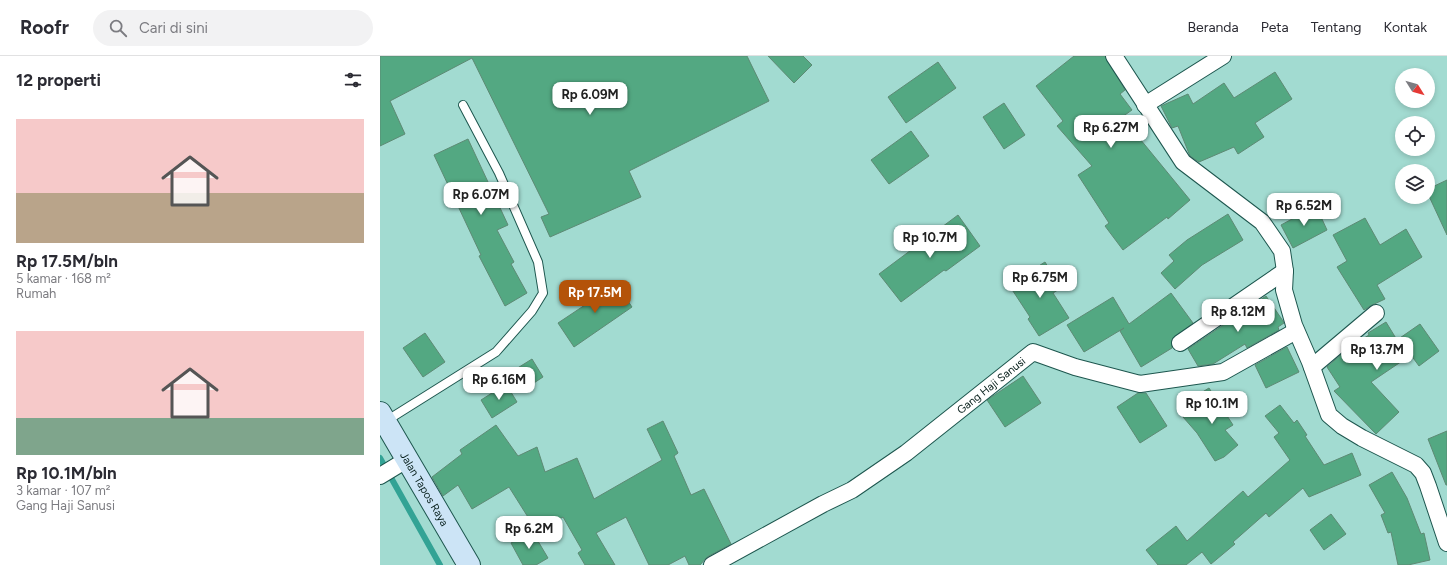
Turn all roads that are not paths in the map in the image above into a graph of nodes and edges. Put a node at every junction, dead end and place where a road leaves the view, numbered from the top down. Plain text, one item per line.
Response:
1 (1114, 56) edge
2 (1223, 56) edge
3 (463, 105) dead end
4 (1145, 105) junction
5 (1286, 272) junction
6 (1376, 313) dead end
7 (1296, 331) junction
8 (1180, 343) dead end
9 (1312, 367) junction
10 (383, 417) edge
11 (391, 469) edge
12 (1447, 543) edge
13 (469, 565) edge
14 (712, 565) edge

1 - 4 street
2 - 4 street
3 - 10 lane
4 - 5 street
5 - 7 street
5 - 8 street
6 - 9 street
7 - 9 street
7 - 14 street, Gang Haji Sanusi
9 - 12 street
10 - 11 main road, Jalan Tapos Raya
11 - 13 main road, Jalan Tapos Raya

